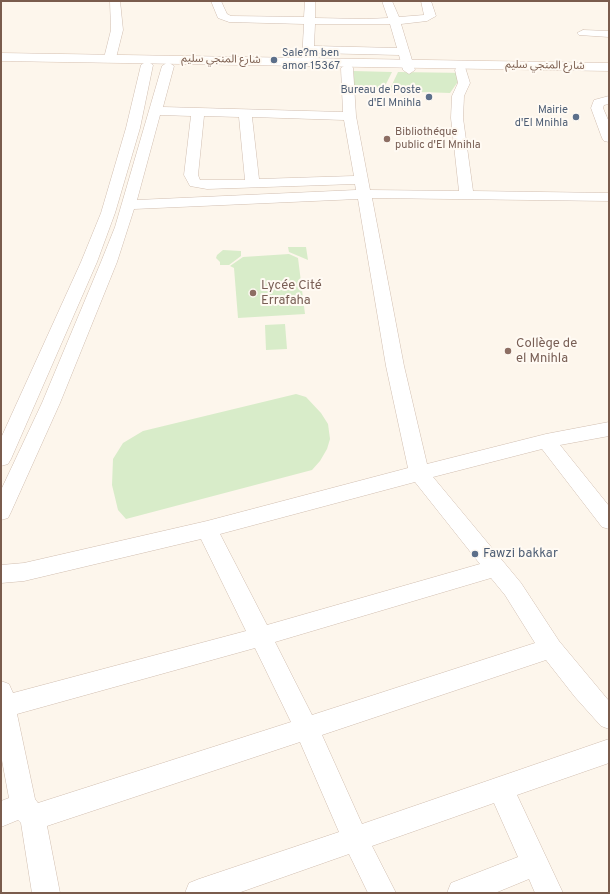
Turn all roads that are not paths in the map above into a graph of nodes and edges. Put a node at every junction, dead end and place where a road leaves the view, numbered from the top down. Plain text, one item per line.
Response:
1 (115, 1) edge
2 (216, 1) edge
3 (310, 1) edge
4 (387, 1) edge
5 (426, 1) edge
6 (310, 20) junction
7 (395, 21) junction
8 (583, 34) dead end
9 (609, 34) edge
10 (308, 55) junction
11 (1, 56) edge
12 (110, 58) junction
13 (408, 62) junction
14 (1, 63) edge
15 (147, 65) junction
16 (168, 66) junction
17 (609, 67) edge
18 (347, 68) junction
19 (461, 70) junction
20 (609, 73) edge
21 (609, 100) edge
22 (155, 111) junction
23 (198, 112) junction
24 (245, 113) junction
25 (350, 116) junction
26 (609, 138) edge
27 (252, 183) junction
28 (363, 187) junction
29 (466, 194) junction
30 (609, 197) edge
31 (128, 205) junction
32 (89, 262) junction
33 (109, 262) junction
34 (609, 429) edge
35 (546, 441) junction
36 (1, 459) edge
37 (419, 473) junction
38 (1, 512) edge
39 (609, 522) edge
40 (207, 529) junction
41 (495, 568) junction
42 (1, 574) edge
43 (260, 637) junction
44 (551, 648) junction
45 (3, 700) edge
46 (609, 718) edge
47 (306, 727) junction
48 (609, 751) edge
49 (500, 788) junction
50 (19, 812) edge
51 (355, 839) junction
52 (534, 864) junction
53 (46, 893) edge
54 (199, 893) edge
55 (382, 893) edge
56 (461, 893) edge
57 (549, 893) edge

1 - 12 street
2 - 6 street
3 - 6 street
4 - 7 street
5 - 7 street
6 - 7 street
6 - 10 street
7 - 13 street
8 - 9 street
10 - 12 main road, شارع المنجي سليم
10 - 13 main road, شارع المنجي سليم
11 - 12 main road, شارع المنجي سليم
13 - 17 main road, شارع المنجي سليم
13 - 18 main road, شارع المنجي سليم
13 - 19 main road, شارع المنجي سليم
14 - 15 main road, شارع المنجي سليم
15 - 16 main road, شارع المنجي سليم
15 - 32 street
16 - 18 main road, شارع المنجي سليم
16 - 22 street
18 - 25 street
19 - 20 main road, شارع المنجي سليم
19 - 29 street
21 - 26 street
22 - 23 street
22 - 31 street
23 - 24 street
23 - 27 street
24 - 25 street
24 - 27 street
25 - 28 street
27 - 28 street
28 - 29 street
28 - 31 street
28 - 37 street
29 - 30 street
31 - 33 street
32 - 33 street
32 - 36 street
33 - 38 street
34 - 35 street
35 - 37 street
35 - 39 street
37 - 40 street
37 - 41 street
40 - 42 street
40 - 43 street
41 - 43 street
41 - 44 street
43 - 45 street
43 - 47 street
44 - 46 street
44 - 47 street
45 - 50 street
47 - 50 street
47 - 51 street
48 - 49 street
49 - 51 street
49 - 52 street
50 - 53 street
51 - 54 street
51 - 55 street
52 - 56 street
52 - 57 street

